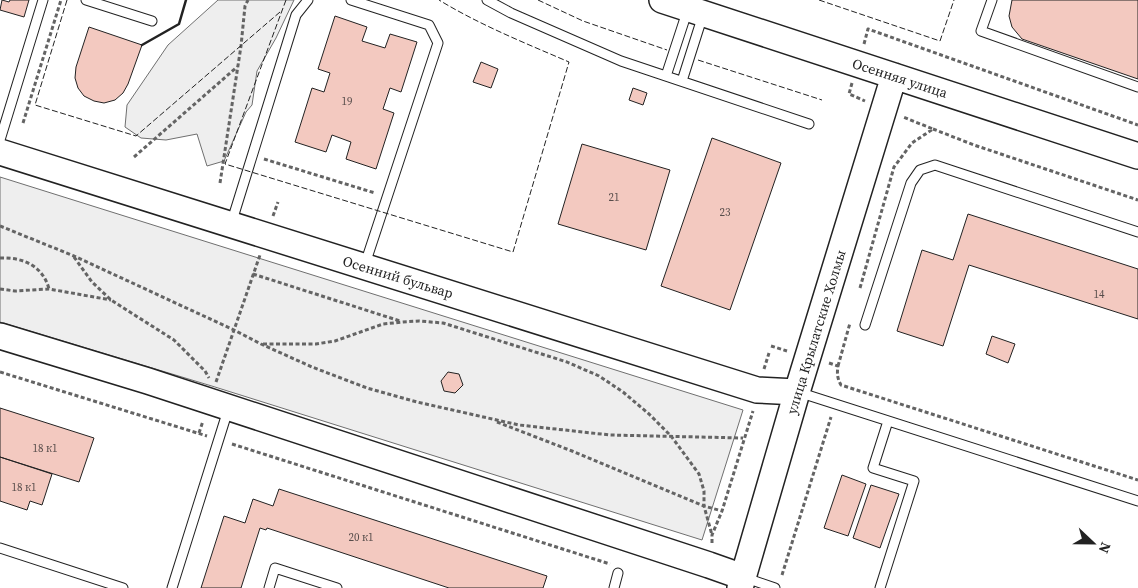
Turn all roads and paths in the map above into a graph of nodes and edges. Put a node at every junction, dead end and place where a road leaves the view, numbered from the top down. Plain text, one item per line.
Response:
1 (44, 0) edge
2 (61, 0) edge
3 (86, 0) edge
4 (248, 0) edge
5 (308, 0) edge
6 (351, 0) edge
7 (487, 0) edge
8 (662, 0) edge
9 (992, 0) edge
10 (697, 10) junction
11 (152, 20) dead end
12 (868, 29) dead end
13 (238, 67) junction
14 (666, 76) junction
15 (894, 76) junction
16 (682, 81) junction
17 (1138, 87) edge
18 (22, 123) dead end
19 (809, 124) dead end
20 (1138, 125) edge
21 (933, 129) dead end
22 (0, 140) edge
23 (0, 152) edge
24 (252, 155) junction
25 (1138, 156) edge
26 (134, 157) dead end
27 (220, 183) dead end
28 (388, 197) junction
29 (1138, 200) edge
30 (278, 202) dead end
31 (231, 224) junction
32 (0, 226) edge
33 (1138, 232) edge
34 (266, 236) junction
35 (74, 256) junction
36 (0, 258) edge
37 (365, 266) junction
38 (253, 274) junction
39 (0, 289) edge
40 (49, 289) junction
41 (111, 300) junction
42 (403, 322) junction
43 (865, 325) dead end
44 (234, 330) junction
45 (0, 336) edge
46 (261, 344) junction
47 (771, 346) dead end
48 (769, 353) dead end
49 (808, 357) junction
50 (0, 372) edge
51 (841, 385) junction
52 (757, 390) junction
53 (797, 392) junction
54 (835, 404) junction
55 (229, 408) junction
56 (486, 417) junction
57 (888, 421) junction
58 (671, 436) junction
59 (743, 438) junction
60 (219, 440) junction
61 (1138, 480) edge
62 (1138, 501) edge
63 (704, 506) junction
64 (722, 511) junction
65 (0, 548) edge
66 (618, 573) joint
67 (780, 579) dead end
68 (318, 582) junction
69 (742, 582) edge
70 (123, 588) edge
71 (172, 588) edge
72 (269, 588) edge
73 (309, 588) edge
74 (337, 588) edge
75 (614, 588) edge
76 (775, 588) edge
77 (880, 588) edge

1 - 22 lane
2 - 18 path
3 - 11 lane
4 - 13 path
5 - 24 lane
6 - 28 lane
7 - 14 lane
8 - 10 street, Осенняя улица
9 - 17 lane
10 - 14 lane
10 - 15 street, Осенняя улица
10 - 16 lane
12 - 20 path
13 - 26 path
13 - 27 path
14 - 16 lane
15 - 25 street, Осенняя улица
15 - 49 street, улица Крылатские Холмы
16 - 19 lane
21 - 29 path
23 - 31 street, Осенний бульвар
24 - 28 path
24 - 31 lane
28 - 37 lane
30 - 34 path
31 - 34 street, Осенний бульвар
32 - 35 path
33 - 43 lane
34 - 37 street, Осенний бульвар
34 - 38 path
35 - 41 path
35 - 44 path
36 - 40 path
37 - 52 street, Осенний бульвар
38 - 42 path
38 - 44 path
39 - 40 path
40 - 41 path
41 - 44 path
42 - 46 path
42 - 58 path
44 - 46 path
45 - 55 street
46 - 56 path
47 - 49 path
48 - 52 path
49 - 51 path
49 - 53 street, улица Крылатские Холмы
50 - 60 path
51 - 54 path
51 - 61 path
52 - 53 street, Осенний бульвар
52 - 59 path
53 - 54 lane
53 - 69 street, улица Крылатские Холмы
54 - 57 lane
54 - 67 path
55 - 60 lane
55 - 69 street
56 - 58 path
56 - 63 path
57 - 62 lane
57 - 77 lane
58 - 59 path
58 - 63 path
59 - 64 path
60 - 66 path
60 - 71 lane
63 - 64 path
63 - 64 path
65 - 70 lane
66 - 75 lane
68 - 72 lane
68 - 73 lane
68 - 74 lane
69 - 76 lane

